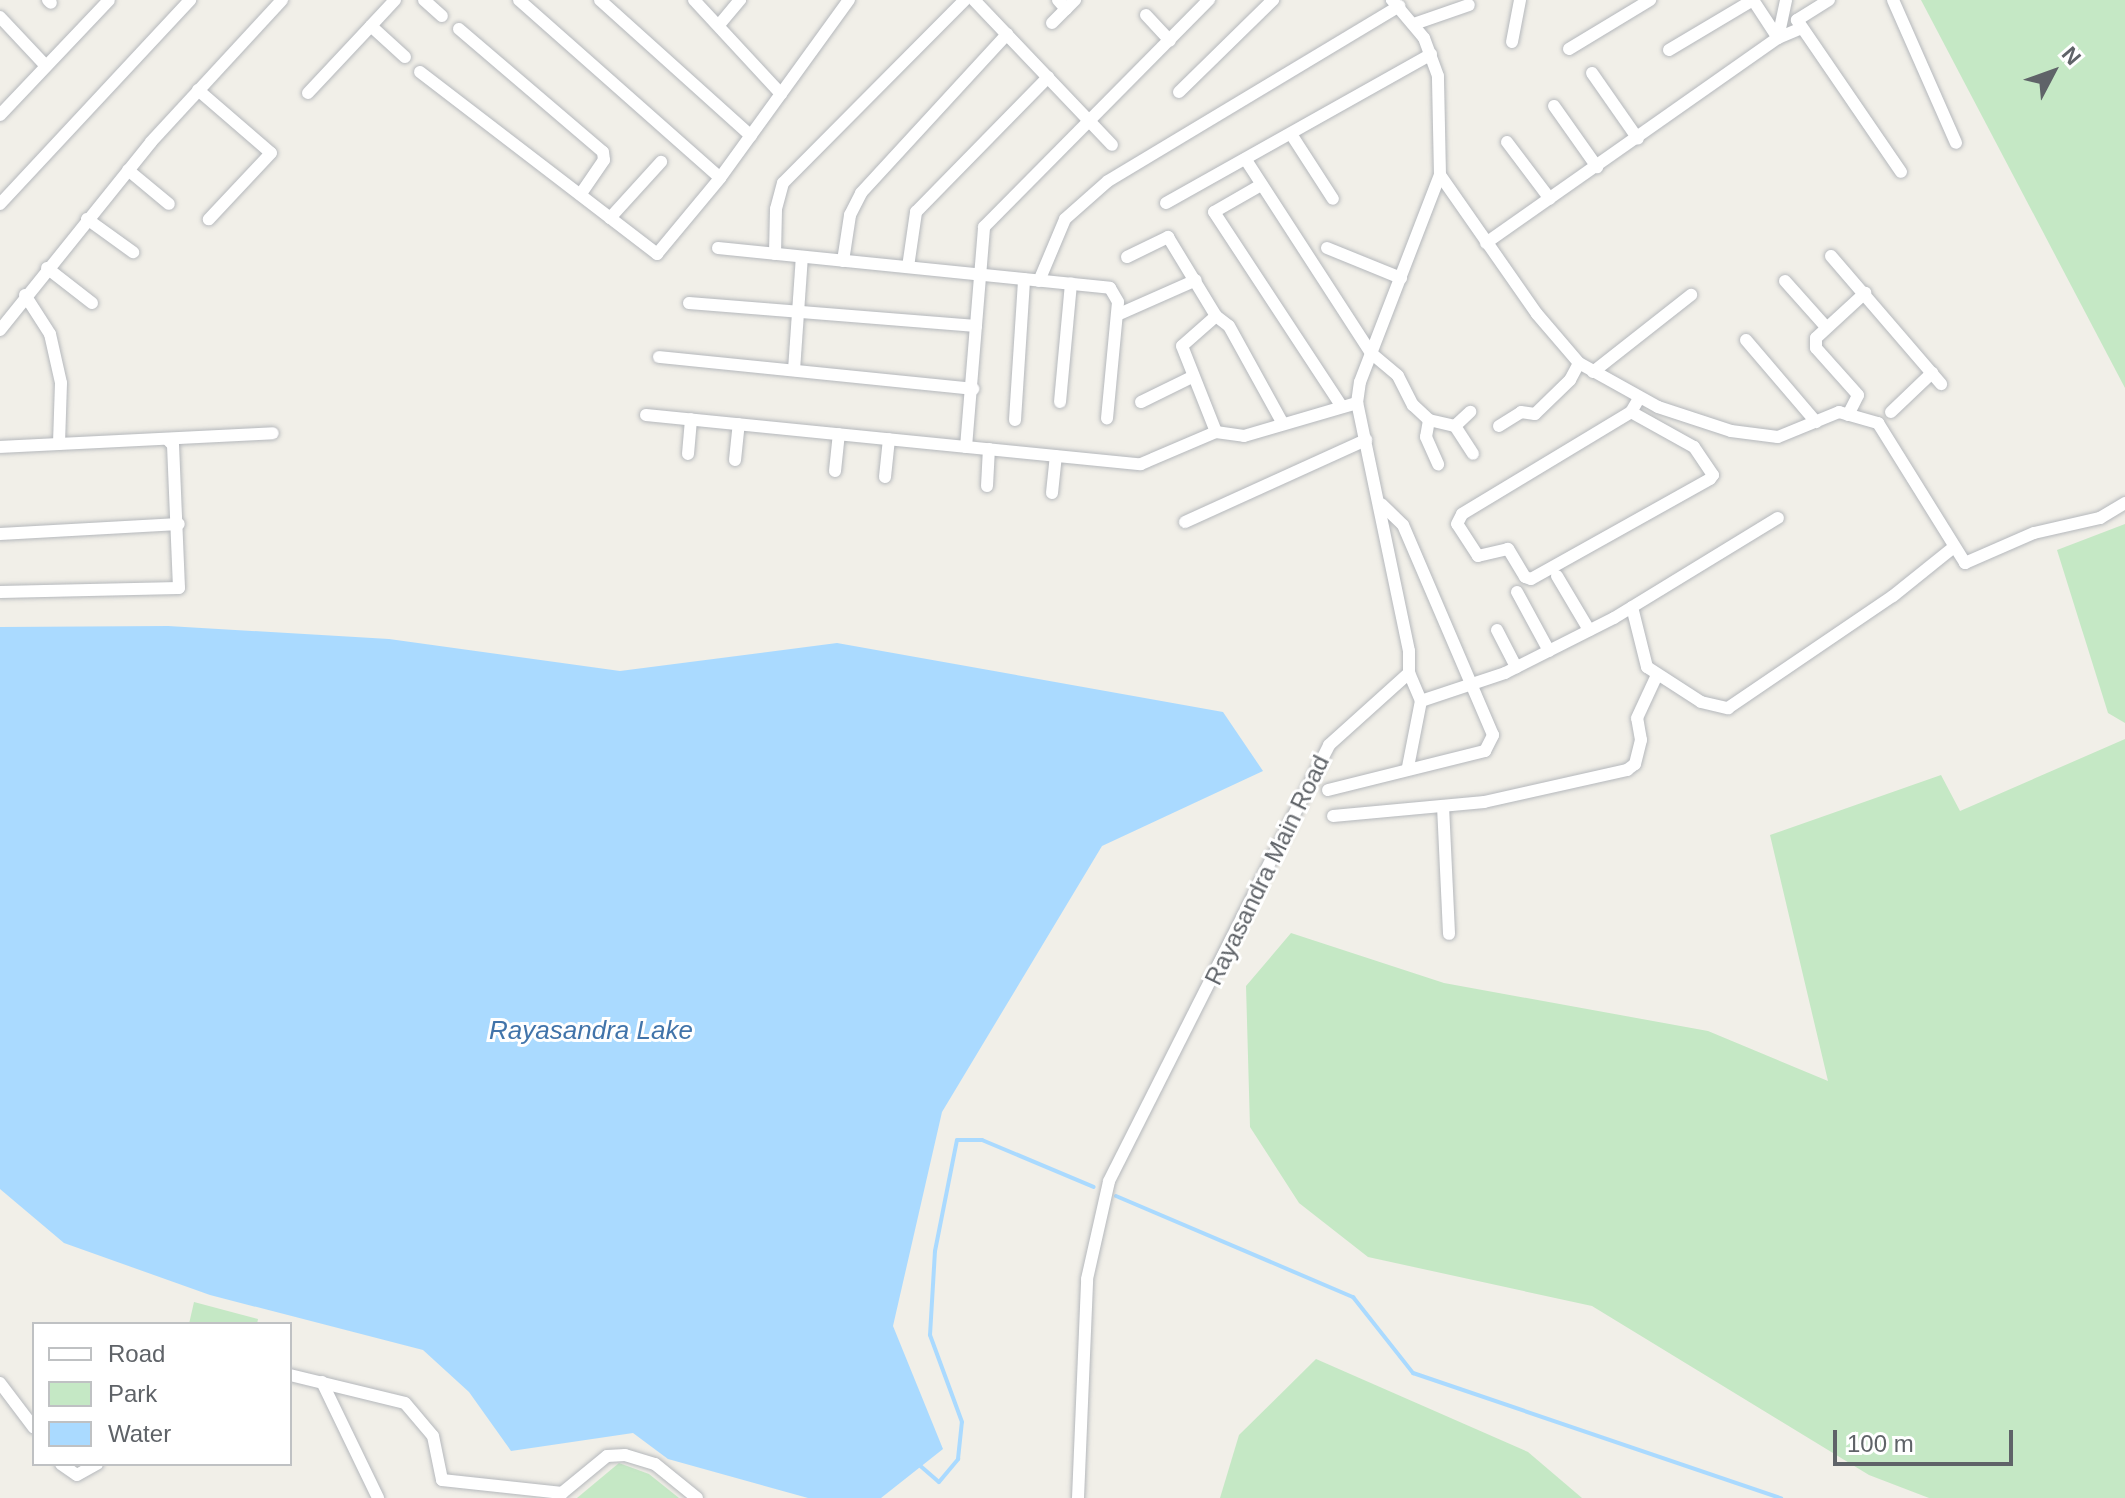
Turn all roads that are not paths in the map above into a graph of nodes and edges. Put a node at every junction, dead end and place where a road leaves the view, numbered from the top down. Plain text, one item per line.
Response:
1 (109, 0) edge
2 (190, 0) edge
3 (282, 0) edge
4 (395, 0) edge
5 (424, 0) edge
6 (519, 0) edge
7 (600, 0) edge
8 (694, 0) edge
9 (740, 0) edge
10 (849, 0) edge
11 (965, 0) edge
12 (974, 0) edge
13 (1209, 0) edge
14 (1273, 0) edge
15 (1520, 0) edge
16 (1650, 0) edge
17 (1753, 0) edge
18 (1786, 0) edge
19 (1829, 0) edge
20 (1893, 0) edge
21 (1066, 3) edge
22 (1395, 3) edge
23 (1469, 5) dead end
24 (1146, 15) dead end
25 (442, 16) dead end
26 (0, 17) edge
27 (1052, 23) dead end
28 (1414, 24) junction
29 (719, 25) junction
30 (371, 26) junction
31 (1801, 28) junction
32 (459, 29) dead end
33 (4, 32) edge
34 (1007, 34) junction
35 (1778, 38) junction
36 (1170, 41) junction
37 (1512, 42) dead end
38 (1569, 49) dead end
39 (1669, 50) dead end
40 (1431, 54) junction
41 (405, 57) dead end
42 (46, 66) junction
43 (420, 72) dead end
44 (1592, 73) dead end
45 (1048, 77) junction
46 (198, 90) junction
47 (1179, 92) dead end
48 (308, 93) dead end
49 (781, 94) junction
50 (1554, 106) dead end
51 (0, 115) edge
52 (1090, 119) junction
53 (1291, 134) junction
54 (751, 136) junction
55 (1638, 139) junction
56 (1507, 142) dead end
57 (1956, 143) dead end
58 (1112, 145) dead end
59 (1246, 160) junction
60 (661, 162) dead end
61 (1597, 167) junction
62 (128, 170) junction
63 (1901, 172) dead end
64 (1440, 175) junction
65 (720, 178) junction
66 (1261, 185) junction
67 (580, 195) junction
68 (1333, 199) dead end
69 (1550, 199) junction
70 (1166, 203) dead end
71 (0, 204) edge
72 (169, 204) dead end
73 (610, 218) junction
74 (87, 219) junction
75 (209, 219) dead end
76 (1486, 243) junction
77 (718, 248) dead end
78 (1327, 248) dead end
79 (133, 252) dead end
80 (775, 254) junction
81 (1831, 256) dead end
82 (802, 257) junction
83 (1127, 257) dead end
84 (843, 261) junction
85 (908, 267) junction
86 (47, 268) junction
87 (980, 275) junction
88 (1401, 278) junction
89 (1024, 279) junction
90 (1196, 280) junction
91 (1039, 281) junction
92 (1785, 281) dead end
93 (1071, 284) junction
94 (1865, 293) junction
95 (25, 295) junction
96 (1691, 295) dead end
97 (92, 303) dead end
98 (689, 303) dead end
99 (798, 311) junction
100 (1117, 315) junction
101 (1216, 316) junction
102 (976, 326) junction
103 (1826, 327) junction
104 (0, 330) edge
105 (1746, 340) dead end
106 (1371, 353) junction
107 (659, 357) dead end
108 (1579, 363) junction
109 (794, 370) junction
110 (1593, 372) junction
111 (1932, 373) junction
112 (1192, 377) junction
113 (1941, 384) dead end
114 (973, 389) junction
115 (1639, 398) junction
116 (1060, 402) dead end
117 (1141, 402) dead end
118 (1357, 403) junction
119 (1342, 407) junction
120 (1470, 412) dead end
121 (1631, 412) junction
122 (1891, 412) dead end
123 (646, 415) dead end
124 (1848, 415) junction
125 (1107, 418) dead end
126 (691, 419) junction
127 (1015, 420) dead end
128 (1429, 420) junction
129 (1703, 422) junction
130 (1816, 422) junction
131 (739, 424) junction
132 (1283, 424) junction
133 (1455, 426) junction
134 (1499, 426) dead end
135 (1216, 432) junction
136 (273, 433) dead end
137 (839, 434) junction
138 (1426, 437) junction
139 (889, 439) junction
140 (168, 440) junction
141 (1366, 440) junction
142 (59, 444) junction
143 (1413, 445) dead end
144 (0, 447) edge
145 (966, 447) junction
146 (1694, 447) junction
147 (989, 449) junction
148 (688, 454) dead end
149 (1473, 454) dead end
150 (1056, 456) junction
151 (735, 460) dead end
152 (1438, 464) dead end
153 (835, 471) dead end
154 (885, 477) dead end
155 (987, 486) dead end
156 (1052, 493) dead end
157 (2125, 503) edge
158 (1381, 504) junction
159 (1778, 518) dead end
160 (1185, 522) dead end
161 (179, 524) junction
162 (0, 534) edge
163 (1954, 547) junction
164 (1557, 576) dead end
165 (0, 592) edge
166 (1517, 592) dead end
167 (1632, 607) junction
168 (1497, 630) dead end
169 (1589, 630) junction
170 (1549, 651) junction
171 (1516, 667) junction
172 (1409, 673) junction
173 (1657, 675) junction
174 (1472, 684) junction
175 (1421, 701) junction
176 (1408, 767) junction
177 (1328, 790) dead end
178 (1443, 806) junction
179 (1333, 816) dead end
180 (1449, 934) dead end
181 (292, 1375) edge
182 (322, 1382) junction
183 (0, 1383) edge
184 (32, 1425) edge
185 (64, 1466) edge
186 (93, 1466) edge
187 (378, 1498) edge
188 (697, 1498) edge
189 (1078, 1498) edge

1 - 42 street
2 - 71 street
3 - 46 street
4 - 30 street
5 - 25 street
6 - 65 street
7 - 54 street
8 - 29 street
9 - 29 street
10 - 49 street
11 - 80 street
12 - 34 street
13 - 36 street
14 - 47 street
15 - 37 street
16 - 38 street
17 - 35 street
17 - 39 street
18 - 35 street
19 - 31 street
20 - 57 street
21 - 27 street
22 - 28 street
22 - 91 street
23 - 28 street
24 - 36 street
26 - 33 street
28 - 40 street
29 - 49 street
30 - 41 street
30 - 48 street
31 - 35 street
31 - 63 street
32 - 67 street
33 - 42 street
34 - 45 street
34 - 84 street
35 - 55 street
36 - 52 street
40 - 53 street
40 - 64 street
42 - 51 street
43 - 67 street
44 - 55 street
45 - 52 street
45 - 85 street
46 - 62 street
46 - 75 street
49 - 54 street
50 - 61 street
52 - 58 street
52 - 87 street
53 - 59 street
53 - 68 street
54 - 65 street
55 - 61 street
56 - 69 street
59 - 66 street
59 - 70 street
60 - 73 street
61 - 69 street
62 - 72 street
62 - 74 street
64 - 76 street
64 - 88 street
65 - 73 street
66 - 106 street
66 - 119 street
67 - 73 street
69 - 76 street
74 - 79 street
74 - 86 street
76 - 108 street
77 - 80 street
78 - 88 street
80 - 82 street
81 - 94 street
82 - 84 street
82 - 99 street
83 - 90 street
84 - 85 street
85 - 87 street
86 - 95 street
86 - 97 street
87 - 89 street
87 - 102 street
88 - 106 street
89 - 91 street
89 - 127 street
90 - 100 street
90 - 101 street
91 - 93 street
92 - 103 street
93 - 100 street
93 - 116 street
94 - 103 street
94 - 111 street
95 - 104 street
95 - 142 street
96 - 110 street
98 - 99 street
99 - 102 street
99 - 109 street
100 - 125 street
101 - 112 street
101 - 132 street
102 - 114 street
103 - 124 street
105 - 130 street
106 - 118 street
106 - 128 street
107 - 109 street
108 - 110 street
108 - 134 street
109 - 114 street
110 - 115 street
111 - 113 street
111 - 122 street
112 - 117 street
112 - 135 street
114 - 145 street
115 - 121 street
115 - 129 street
118 - 119 street
118 - 141 street
119 - 132 street
120 - 133 street
121 - 146 street
121 - 146 street
123 - 126 street
124 - 130 street
124 - 163 street
126 - 131 street
126 - 148 street
128 - 133 street
128 - 138 street
129 - 130 street
129 - 146 street
131 - 137 street
131 - 151 street
132 - 135 street
133 - 149 street
135 - 150 street
136 - 140 street
137 - 139 street
137 - 153 street
138 - 143 street
138 - 152 street
139 - 145 street
139 - 154 street
140 - 142 street
140 - 161 street
141 - 158 street
141 - 160 street
142 - 144 street
145 - 147 street
147 - 150 street
147 - 155 street
150 - 156 street
157 - 163 street
158 - 172 street
158 - 174 street
159 - 167 street
161 - 162 street
161 - 165 street
163 - 173 street
164 - 169 street
166 - 170 street
167 - 169 street
167 - 173 street
168 - 171 street
169 - 170 street
170 - 171 street
171 - 174 street
172 - 175 street
172 - 189 street, Rayasandra Main Road
173 - 178 street
174 - 175 street
174 - 176 street
175 - 176 street
176 - 177 street
178 - 179 street
178 - 180 street
181 - 182 street
182 - 187 street
182 - 188 street
183 - 184 street
185 - 186 street

